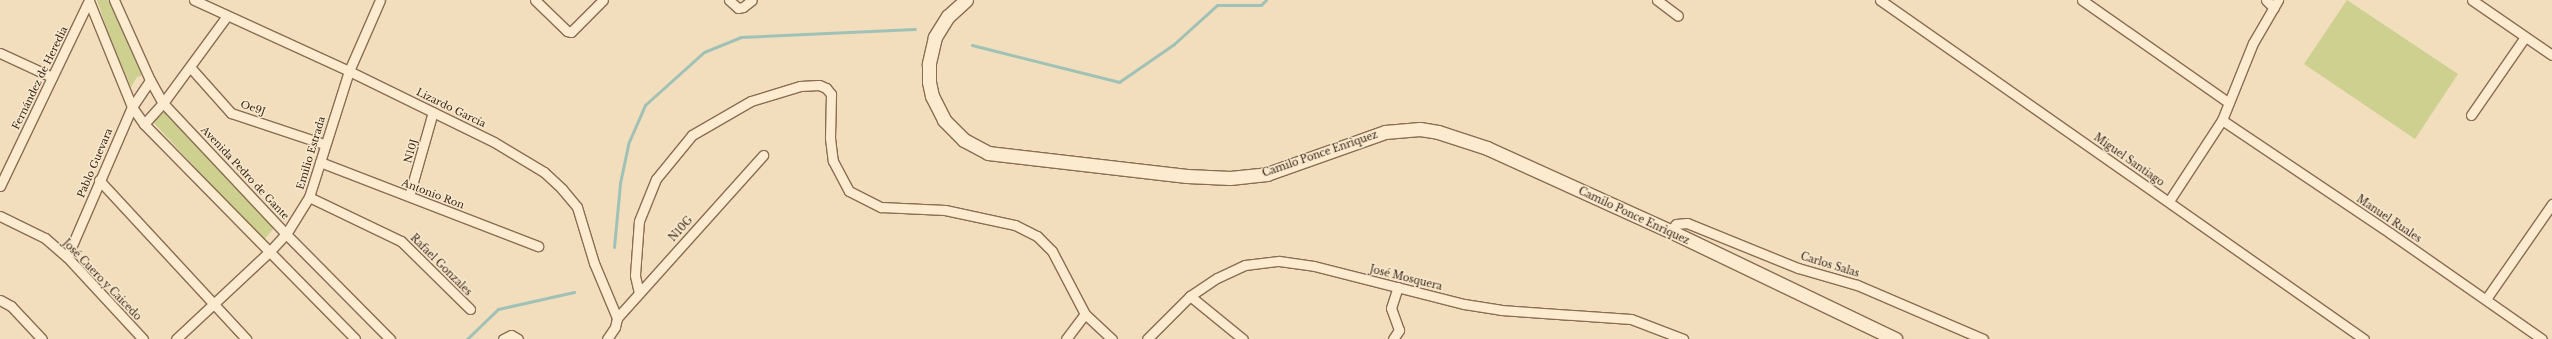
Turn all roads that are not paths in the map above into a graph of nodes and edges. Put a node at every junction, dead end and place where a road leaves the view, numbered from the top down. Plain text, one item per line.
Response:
1 (89, 0) edge
2 (114, 0) edge
3 (194, 0) edge
4 (380, 0) edge
5 (535, 0) edge
6 (603, 0) edge
7 (729, 0) edge
8 (752, 0) edge
9 (966, 0) edge
10 (1657, 0) edge
11 (1880, 0) edge
12 (2082, 0) edge
13 (2266, 0) edge
14 (2472, 0) edge
15 (2276, 4) edge
16 (228, 16) junction
17 (1678, 16) dead end
18 (2525, 37) junction
19 (0, 53) edge
20 (2552, 55) edge
21 (190, 68) junction
22 (348, 71) junction
23 (52, 77) junction
24 (150, 80) junction
25 (163, 103) junction
26 (2230, 103) junction
27 (132, 106) junction
28 (433, 112) junction
29 (2471, 115) dead end
30 (2222, 120) junction
31 (144, 124) junction
32 (324, 144) junction
33 (763, 155) dead end
34 (320, 162) junction
35 (99, 180) junction
36 (0, 186) edge
37 (409, 196) junction
38 (309, 197) junction
39 (2169, 201) junction
40 (2552, 204) edge
41 (0, 216) edge
42 (1670, 232) junction
43 (286, 234) junction
44 (538, 246) dead end
45 (270, 251) junction
46 (67, 257) junction
47 (1398, 287) junction
48 (639, 293) junction
49 (1190, 296) junction
50 (2486, 299) junction
51 (0, 300) edge
52 (213, 304) junction
53 (470, 309) dead end
54 (1085, 314) junction
55 (617, 318) junction
56 (42, 339) edge
57 (143, 339) edge
58 (176, 339) edge
59 (246, 339) edge
60 (355, 339) edge
61 (390, 339) edge
62 (503, 339) edge
63 (518, 339) edge
64 (607, 339) edge
65 (1066, 339) edge
66 (1112, 339) edge
67 (1147, 339) edge
68 (1243, 339) edge
69 (1393, 339) edge
70 (1683, 339) edge
71 (1895, 339) edge
72 (1983, 339) edge
73 (2364, 339) edge
74 (2542, 339) edge

1 - 23 street, Fernández de Heredia
1 - 27 street
2 - 24 street, Avenida Pedro de Gante
3 - 16 street, Lizardo García
4 - 22 street, Emilio Estrada
5 - 6 street
7 - 8 street
9 - 42 main road, Camilo Ponce Enrìquez
10 - 17 street
11 - 39 street, Miguel Santiago
12 - 26 street
13 - 15 street
14 - 18 street
15 - 26 street
16 - 21 street
16 - 22 street, Lizardo García
18 - 20 street
18 - 29 street
19 - 23 street
21 - 25 street
21 - 32 street, Oe9J
22 - 28 street, Lizardo García
22 - 32 street, Emilio Estrada
23 - 36 street, Fernández de Heredia
24 - 25 street, Avenida Pedro de Gante
24 - 27 street, Pablo Guevara
25 - 31 street
25 - 43 street, Avenida Pedro de Gante
26 - 30 street
27 - 31 street
27 - 35 street, Pablo Guevara
28 - 37 street, N10J
28 - 55 street, Lizardo García
30 - 39 street
30 - 50 street, Manuel Ruales
31 - 45 street
32 - 34 street, Emilio Estrada
33 - 48 street, N10G
34 - 37 street, Antonio Ron
34 - 38 street, Emilio Estrada
35 - 46 street, Pablo Guevara
35 - 52 street
37 - 44 street, Antonio Ron
38 - 43 street, Emilio Estrada
38 - 53 street, Rafael Gonzales
39 - 73 street, Miguel Santiago
40 - 50 street
41 - 46 street, José Cuero y Caicedo
42 - 71 main road, Camilo Ponce Enrìquez
42 - 72 street, Carlos Salas
43 - 45 street, Emilio Estrada
43 - 61 street, Avenida Pedro de Gante
45 - 52 street, Emilio Estrada
45 - 60 street
46 - 57 street, José Cuero y Caicedo
47 - 49 street, José Mosquera
47 - 69 street
47 - 70 street, José Mosquera
48 - 54 street
48 - 55 street, N10G
49 - 67 street, José Mosquera
49 - 68 street
50 - 74 street, Manuel Ruales
51 - 56 street
52 - 58 street, Emilio Estrada
52 - 59 street
54 - 65 street
54 - 66 street
55 - 64 street, N10G
62 - 63 street

